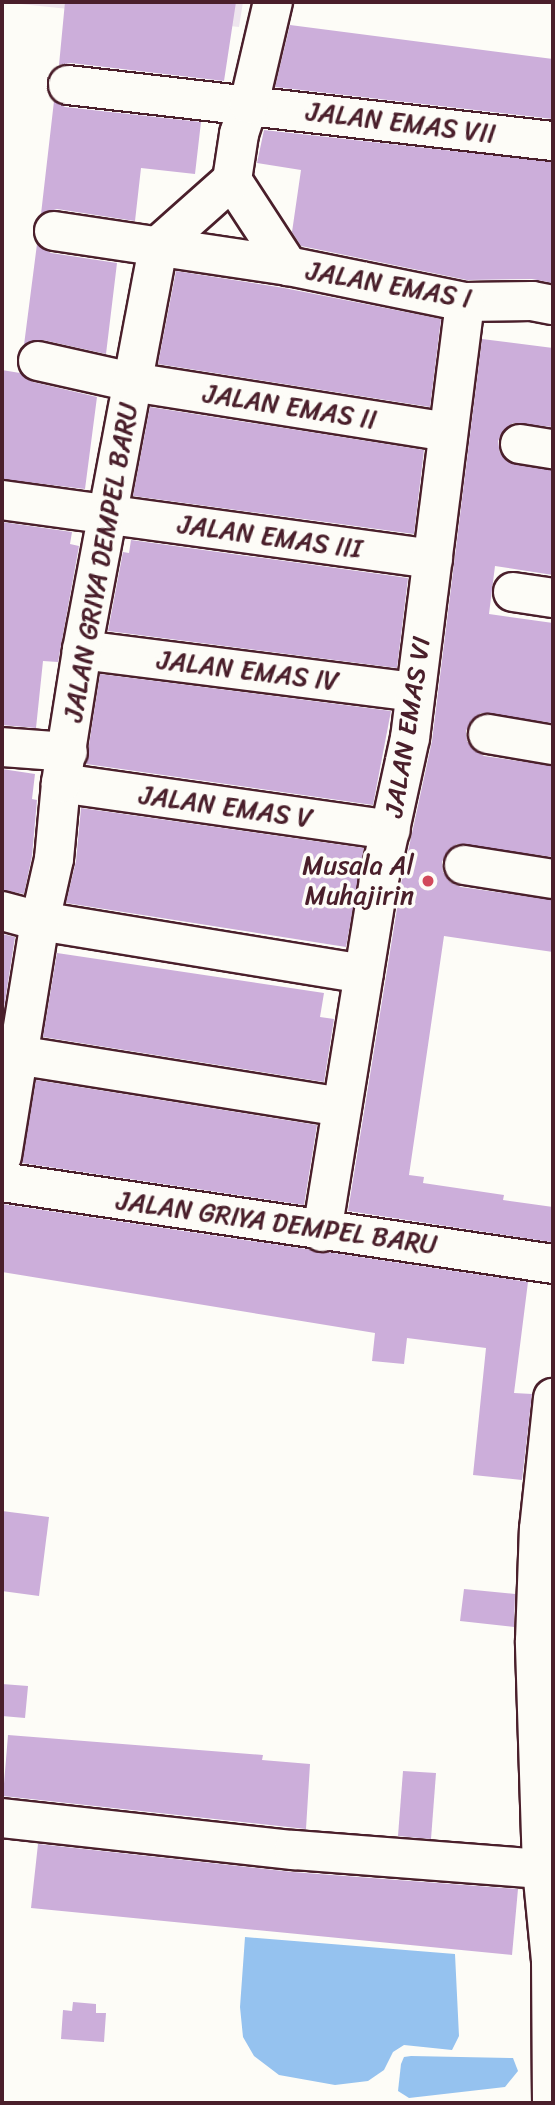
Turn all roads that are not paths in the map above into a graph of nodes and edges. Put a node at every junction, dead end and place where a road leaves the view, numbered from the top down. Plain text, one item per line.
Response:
1 (273, 2) edge
2 (68, 85) dead end
3 (249, 104) junction
4 (553, 141) edge
5 (232, 180) junction
6 (54, 231) dead end
7 (158, 246) junction
8 (288, 266) junction
9 (465, 302) junction
10 (543, 303) edge
11 (38, 361) dead end
12 (132, 382) junction
13 (449, 432) junction
14 (2, 499) edge
15 (107, 513) junction
16 (433, 559) junction
17 (513, 592) dead end
18 (553, 598) edge
19 (82, 650) junction
20 (415, 692) junction
21 (488, 734) dead end
22 (553, 745) edge
23 (2, 747) edge
24 (64, 768) junction
25 (391, 830) junction
26 (464, 865) dead end
27 (553, 879) edge
28 (2, 911) edge
29 (40, 921) junction
30 (364, 974) junction
31 (17, 1055) junction
32 (342, 1107) junction
33 (2, 1156) edge
34 (2, 1182) edge
35 (322, 1231) junction
36 (553, 1264) edge
37 (553, 1398) edge
38 (2, 1818) edge
39 (542, 1869) junction
40 (552, 2103) edge

1 - 3 street
2 - 3 street, JALAN EMAS VII
3 - 4 street, JALAN EMAS VII
3 - 5 street
5 - 7 street
5 - 8 street, JALAN EMAS I
6 - 7 street, JALAN EMAS I
7 - 8 street, JALAN EMAS I
7 - 12 street, JALAN GRIYA DEMPEL BARU
8 - 9 street, JALAN EMAS I
9 - 10 street, JALAN EMAS I
9 - 13 street, JALAN EMAS VI
11 - 12 street, JALAN EMAS II
12 - 13 street, JALAN EMAS II
12 - 15 street, JALAN GRIYA DEMPEL BARU
13 - 16 street, JALAN EMAS VI
14 - 15 street, JALAN EMAS III
15 - 16 street, JALAN EMAS III
15 - 19 street, JALAN GRIYA DEMPEL BARU
16 - 20 street, JALAN EMAS VI
17 - 18 street
19 - 20 street, JALAN EMAS IV
19 - 24 street, JALAN GRIYA DEMPEL BARU
20 - 25 street, JALAN EMAS VI
21 - 22 street
23 - 24 street, JALAN EMAS V
24 - 25 street, JALAN EMAS V
24 - 29 street, JALAN GRIYA DEMPEL BARU
25 - 30 street, JALAN EMAS VI
26 - 27 street
28 - 29 street
29 - 30 street
29 - 31 street, JALAN GRIYA DEMPEL BARU
30 - 32 street, JALAN EMAS VI
31 - 32 street
31 - 33 street, JALAN GRIYA DEMPEL BARU
32 - 35 street, JALAN EMAS VI
34 - 35 street, JALAN GRIYA DEMPEL BARU
35 - 36 street, JALAN GRIYA DEMPEL BARU
37 - 39 street
38 - 39 street
39 - 40 street

